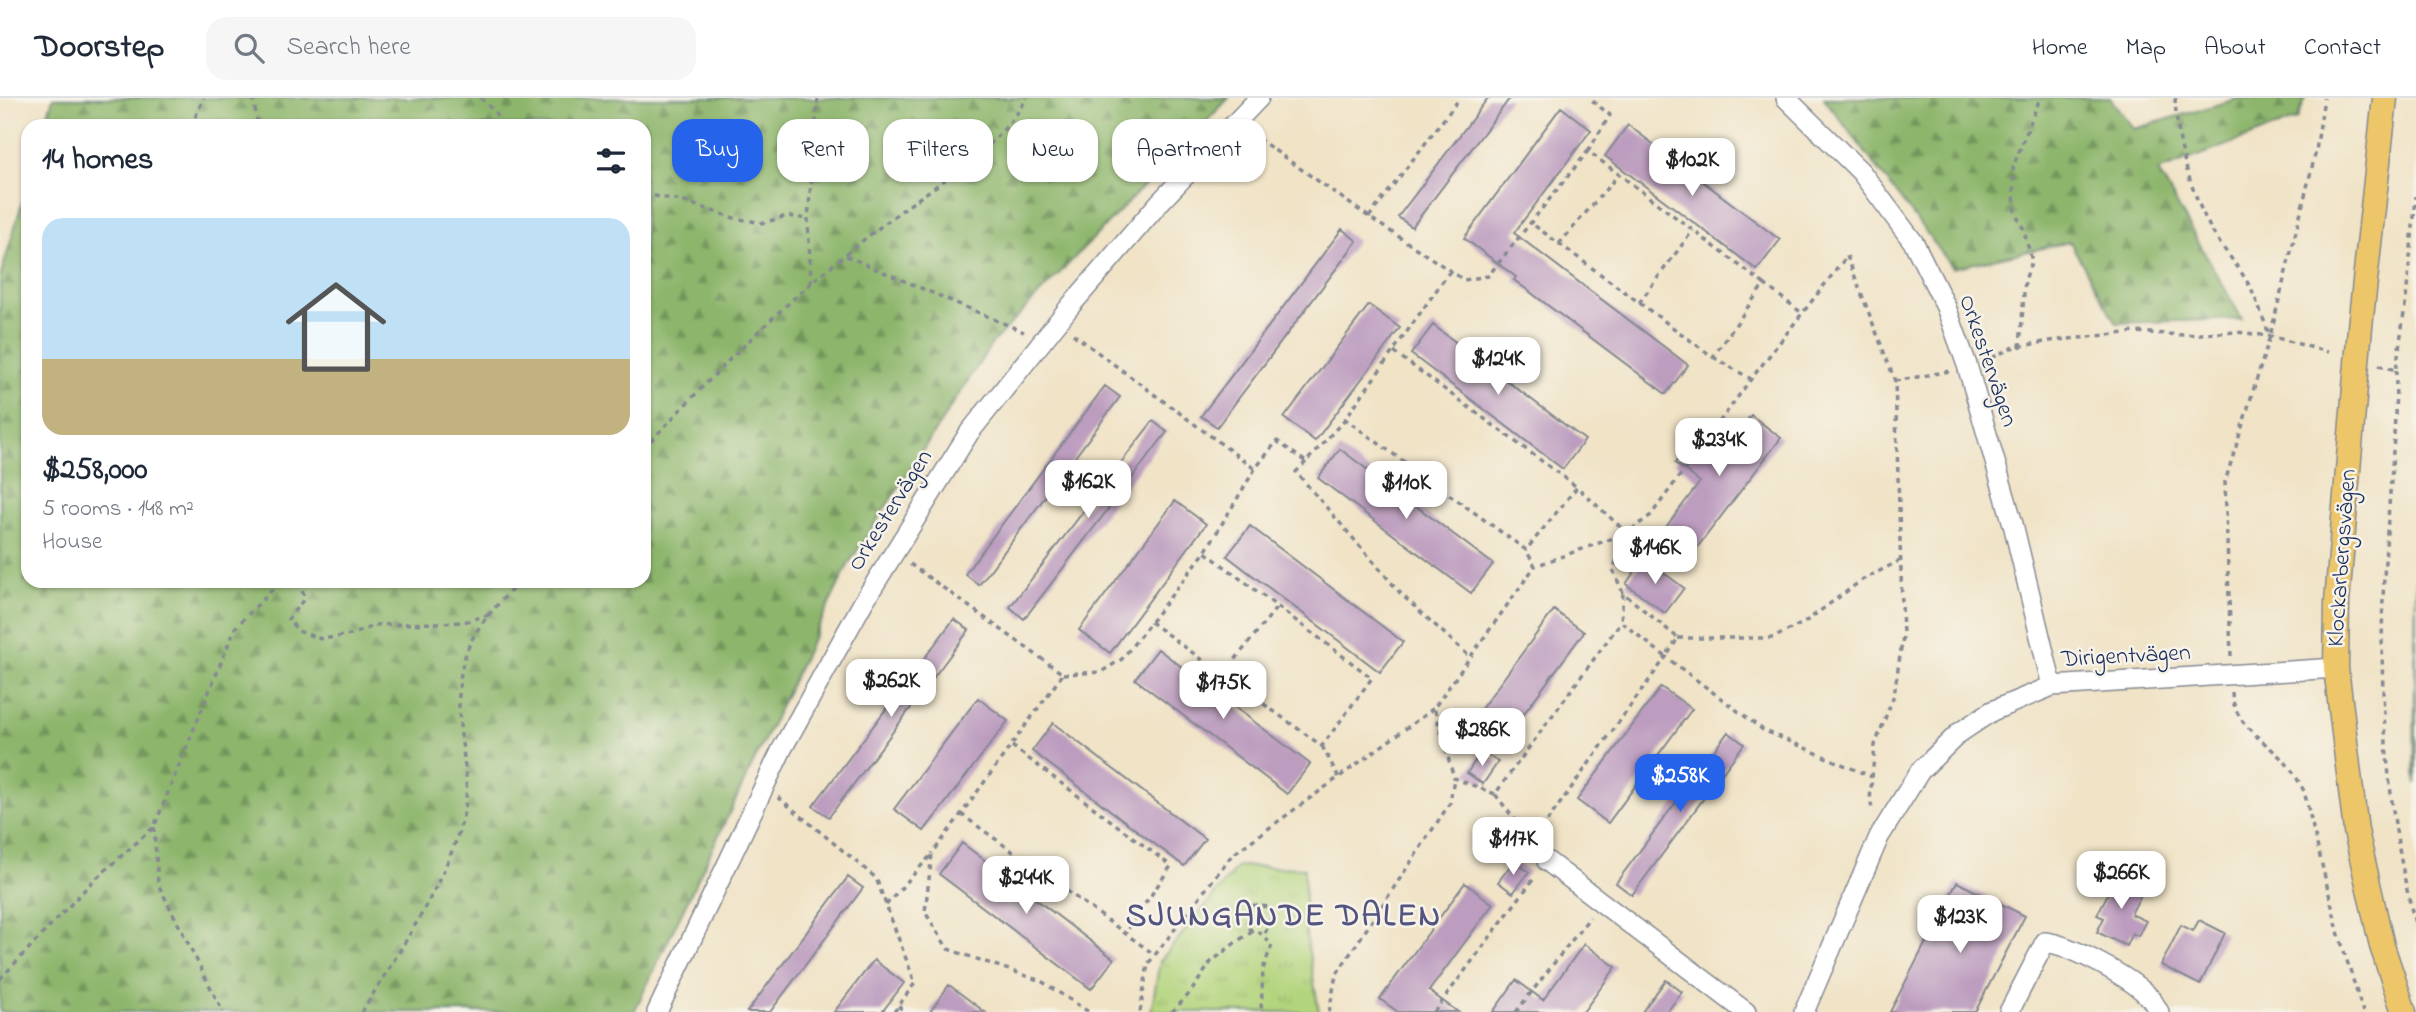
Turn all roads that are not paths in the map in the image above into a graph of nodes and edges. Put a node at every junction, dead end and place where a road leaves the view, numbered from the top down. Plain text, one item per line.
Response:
1 (1259, 98) edge
2 (1786, 98) edge
3 (2385, 98) edge
4 (2336, 668) junction
5 (2052, 686) junction
6 (1546, 861) road end
7 (657, 1012) edge
8 (1746, 1012) edge
9 (1804, 1012) edge
10 (2009, 1012) edge
11 (2159, 1012) edge
12 (2403, 1012) edge

1 - 7 street, Orkestervägen
2 - 5 street, Orkestervägen
3 - 4 main road, Klockarbergsvägen
4 - 5 street, Dirigentvägen
4 - 12 main road, Klockarbergsvägen
5 - 9 street, Dirigentvägen
6 - 8 street
10 - 11 street

